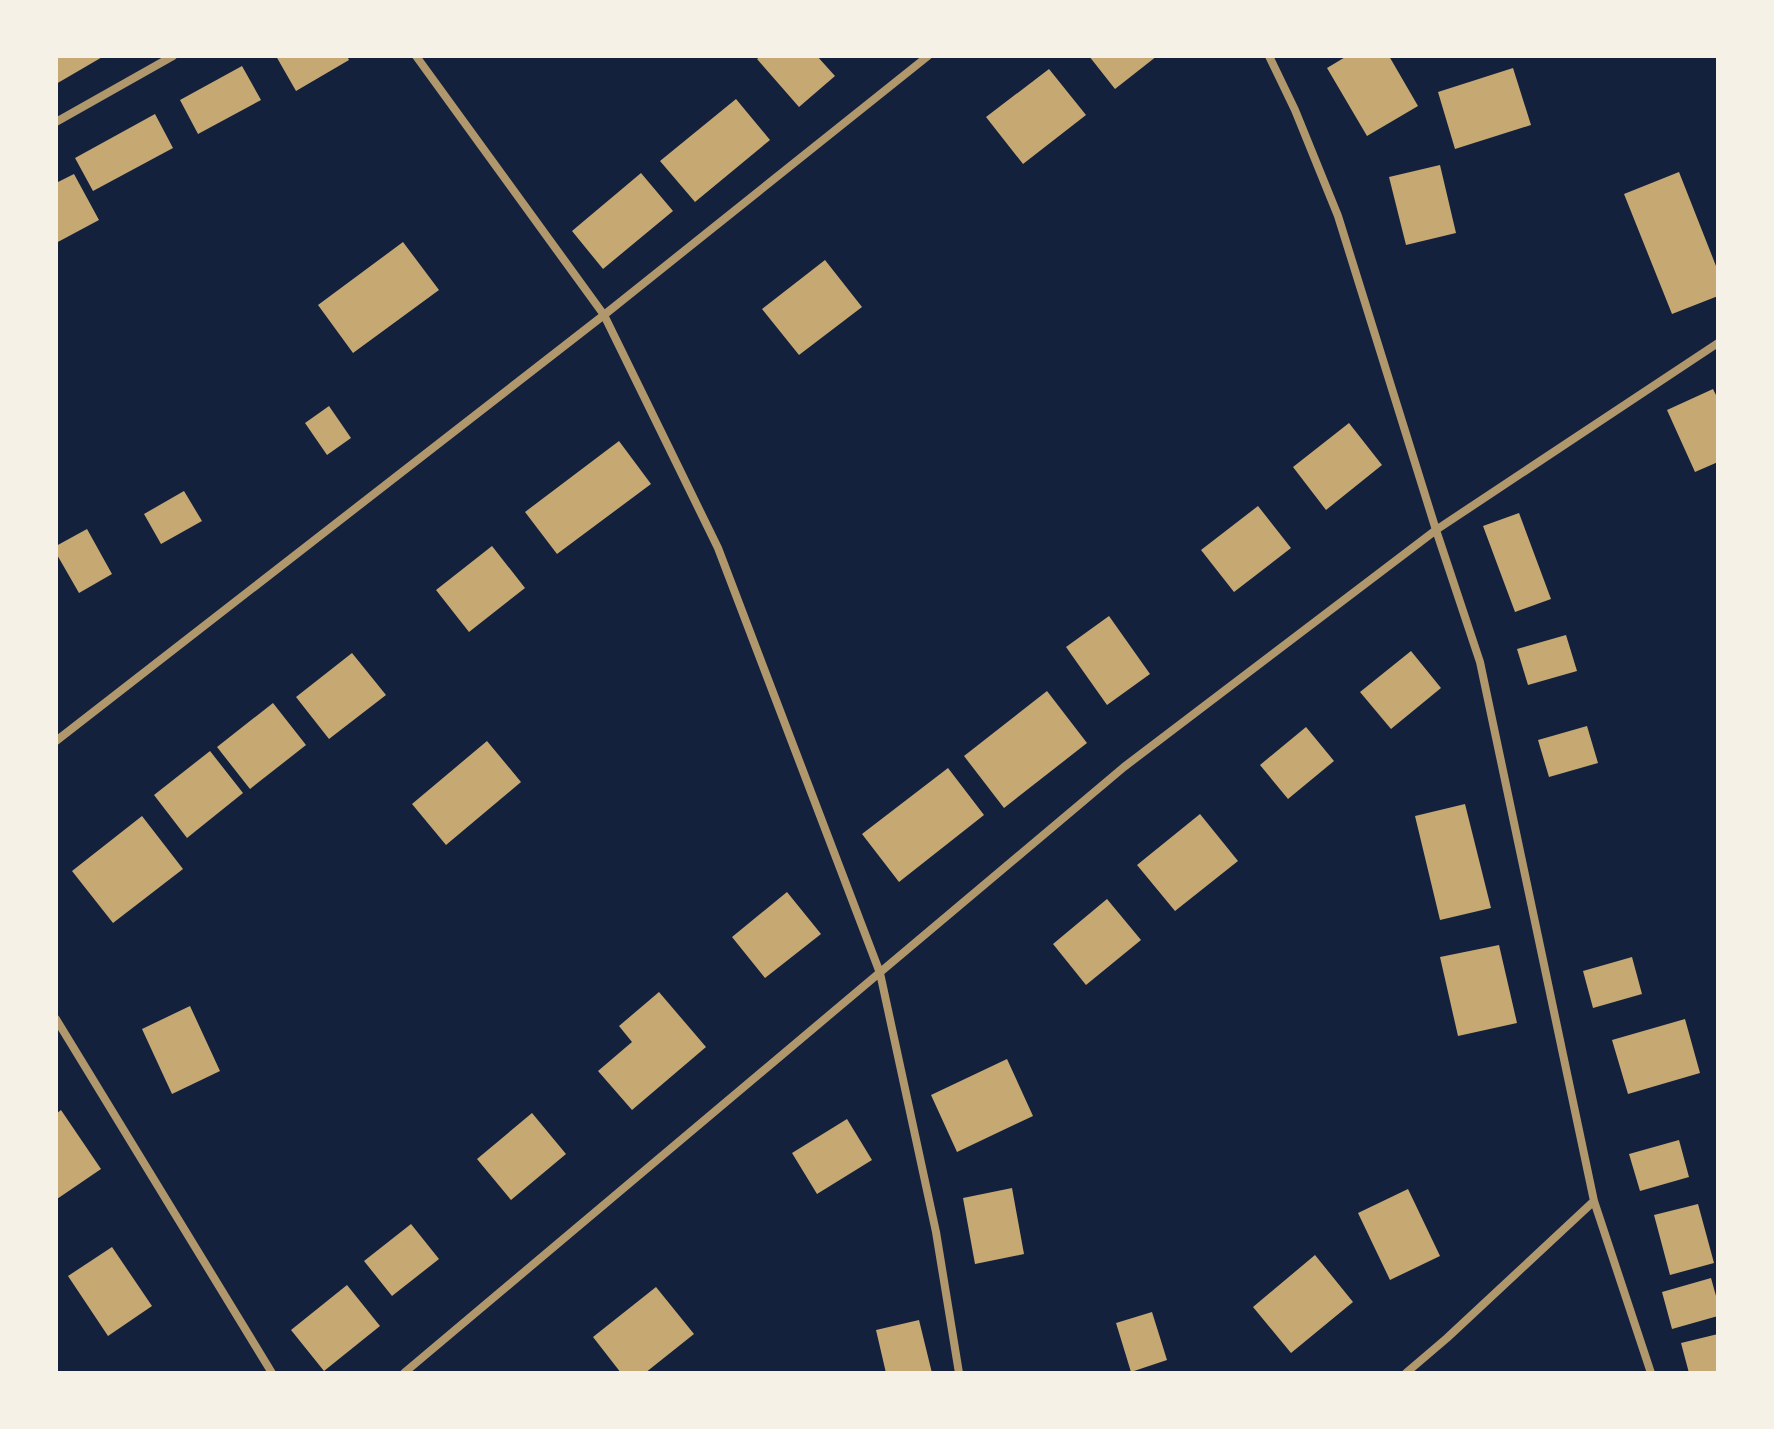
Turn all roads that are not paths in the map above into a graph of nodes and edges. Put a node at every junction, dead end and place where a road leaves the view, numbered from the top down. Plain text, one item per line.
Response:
1 (173, 56) edge
2 (416, 56) edge
3 (928, 56) edge
4 (1269, 56) edge
5 (56, 122) edge
6 (604, 315) junction
7 (1718, 343) edge
8 (1436, 530) junction
9 (56, 741) edge
10 (880, 973) junction
11 (56, 1019) edge
12 (1594, 1201) junction
13 (272, 1373) edge
14 (404, 1373) edge
15 (959, 1373) edge
16 (1406, 1373) edge
17 (1651, 1373) edge

1 - 5 street
2 - 6 street
3 - 6 street
4 - 8 street
6 - 9 street
6 - 10 street
7 - 8 street
8 - 10 street
8 - 12 street
10 - 14 street
10 - 15 street
11 - 13 street
12 - 16 street
12 - 17 street

